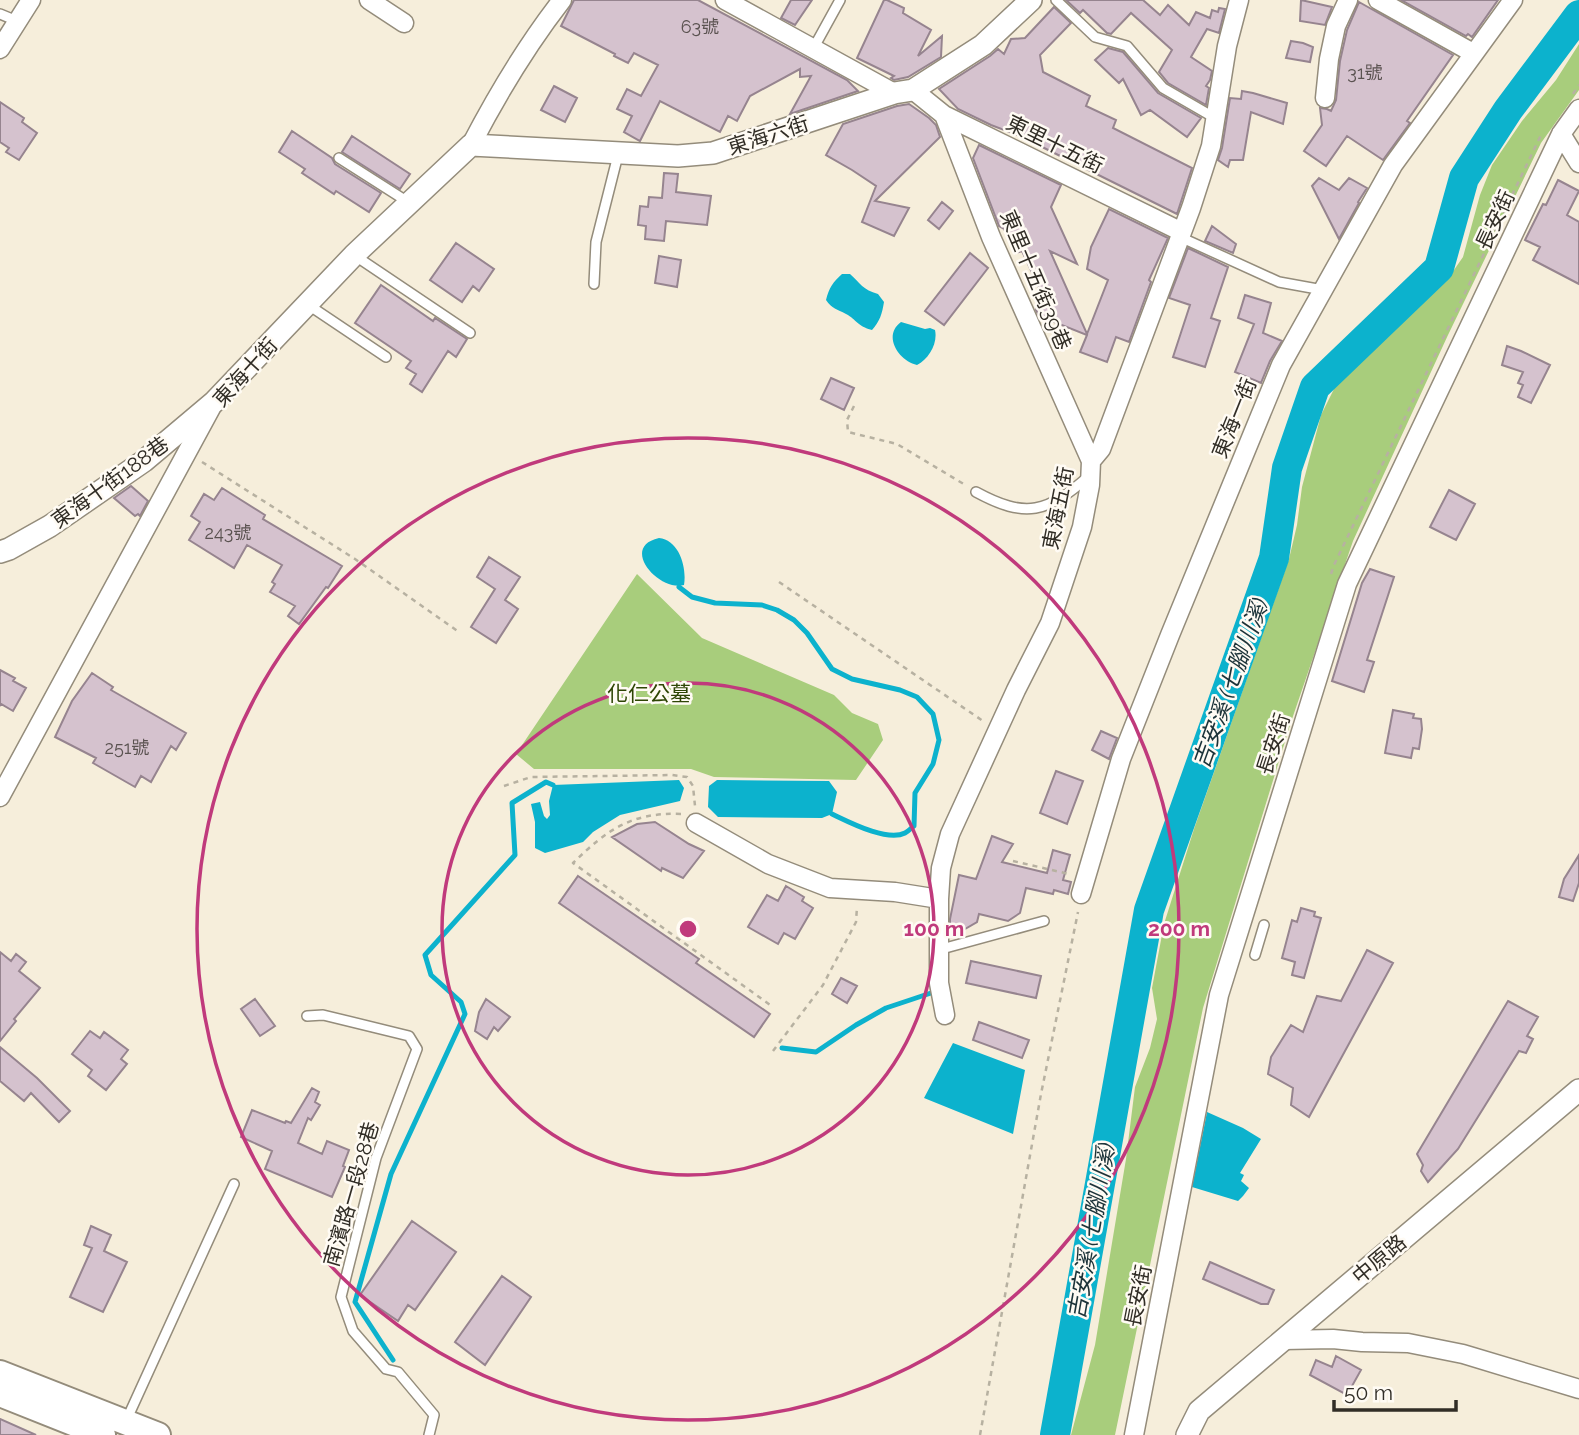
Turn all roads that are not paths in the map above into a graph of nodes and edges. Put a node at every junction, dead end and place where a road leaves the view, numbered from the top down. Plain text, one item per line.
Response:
1 (31, 0) edge
2 (369, 0) edge
3 (562, 0) edge
4 (725, 0) edge
5 (840, 0) edge
6 (1031, 0) edge
7 (1056, 0) edge
8 (1239, 0) edge
9 (1348, 0) edge
10 (1377, 0) edge
11 (1513, 0) edge
12 (0, 14) edge
13 (17, 21) junction
14 (404, 23) dead end
15 (0, 49) edge
16 (813, 49) junction
17 (1474, 53) junction
18 (904, 91) junction
19 (1325, 99) dead end
20 (1579, 109) edge
21 (944, 115) junction
22 (1216, 118) junction
23 (1561, 134) junction
24 (471, 145) junction
25 (618, 153) junction
26 (339, 158) dead end
27 (1579, 163) edge
28 (409, 203) junction
29 (1181, 234) junction
30 (355, 255) junction
31 (594, 284) dead end
32 (1323, 290) junction
33 (307, 304) junction
34 (470, 333) dead end
35 (387, 358) dead end
36 (214, 402) junction
37 (1090, 468) junction
38 (976, 492) road end
39 (0, 552) edge
40 (0, 797) edge
41 (696, 823) road end
42 (1084, 886) road end
43 (939, 899) junction
44 (1044, 920) dead end
45 (1264, 925) dead end
46 (938, 950) junction
47 (1255, 955) dead end
48 (945, 1015) dead end
49 (307, 1016) dead end
50 (1579, 1090) edge
51 (234, 1184) dead end
52 (1283, 1340) junction
53 (0, 1373) edge
54 (1579, 1389) edge
55 (0, 1394) edge
56 (125, 1422) junction
57 (103, 1435) edge
58 (158, 1435) edge
59 (429, 1435) edge
60 (1134, 1435) edge
61 (1187, 1435) edge

1 - 13 street
2 - 14 street
3 - 24 street, 東海十街
4 - 16 street, 東里十五街
5 - 16 lane
6 - 18 street, 東海六街
7 - 22 lane
8 - 22 street, 東海五街
9 - 19 street
10 - 17 street
11 - 17 street, 東海一街
12 - 13 lane
13 - 15 street
16 - 18 street, 東里十五街
17 - 32 street, 東海一街
18 - 21 street, 東里十五街
18 - 25 street, 東海六街
20 - 23 street, 長安街
21 - 29 street, 東里十五街
21 - 37 street, 東里十五街39巷
22 - 29 street, 東海五街
23 - 27 street
23 - 60 street, 長安街
24 - 25 street, 東海六街
24 - 28 street, 東海十街
25 - 31 lane
26 - 28 lane
28 - 30 street, 東海十街
29 - 32 lane
29 - 37 street, 東海五街
30 - 33 street, 東海十街
30 - 34 lane
32 - 42 street, 東海一街
33 - 35 lane
33 - 36 street, 東海十街
36 - 39 street, 東海十街188巷
36 - 40 street, 東海十街
37 - 38 lane
37 - 43 street, 東海五街
41 - 43 street
43 - 46 street, 東海五街
44 - 46 lane
45 - 47 lane
46 - 48 street, 東海五街
49 - 59 lane, 南濱路一段28巷
50 - 52 street, 中原路
51 - 56 lane
52 - 54 street
52 - 61 street, 中原路
53 - 56 main road
55 - 57 main road
56 - 58 main road

